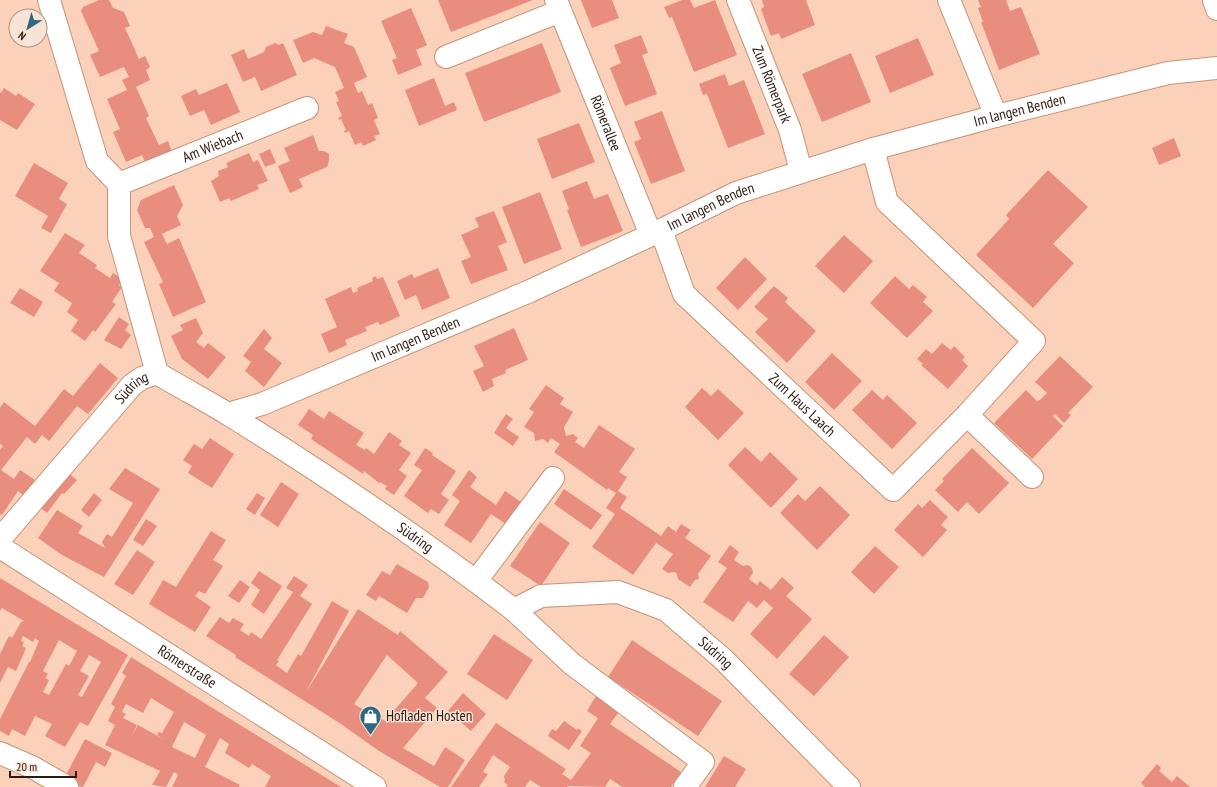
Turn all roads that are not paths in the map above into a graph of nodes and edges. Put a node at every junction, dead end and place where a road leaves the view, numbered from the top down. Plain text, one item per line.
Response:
1 (50, 0) edge
2 (738, 0) edge
3 (949, 0) edge
4 (1214, 0) edge
5 (558, 5) edge
6 (1217, 9) edge
7 (446, 57) dead end
8 (1217, 68) edge
9 (307, 108) dead end
10 (996, 116) junction
11 (873, 149) junction
12 (801, 171) junction
13 (119, 184) junction
14 (656, 233) junction
15 (157, 373) junction
16 (228, 414) junction
17 (967, 415) junction
18 (1032, 477) dead end
19 (553, 478) dead end
20 (0, 539) edge
21 (0, 547) edge
22 (476, 581) junction
23 (514, 610) junction
24 (0, 753) edge
25 (67, 787) edge
26 (374, 787) edge
27 (685, 787) edge
28 (849, 787) edge

1 - 13 street
2 - 12 street, Zum Römerpark
3 - 10 street
4 - 6 street
5 - 7 street, Römerallee
5 - 14 street, Römerallee
8 - 10 street, Im langen Benden
9 - 13 street, Am Wiebach
10 - 11 street, Im langen Benden
11 - 12 street, Im langen Benden
11 - 17 street, Zum Haus Laach
12 - 14 street, Im langen Benden
13 - 15 street
14 - 16 street, Im langen Benden
14 - 17 street, Zum Haus Laach
15 - 16 street, Südring
15 - 20 street, Südring
16 - 22 street, Südring
17 - 18 street
19 - 22 street
21 - 26 street, Römerstraße
22 - 23 street, Südring
23 - 27 street
23 - 28 street, Südring
24 - 25 street

